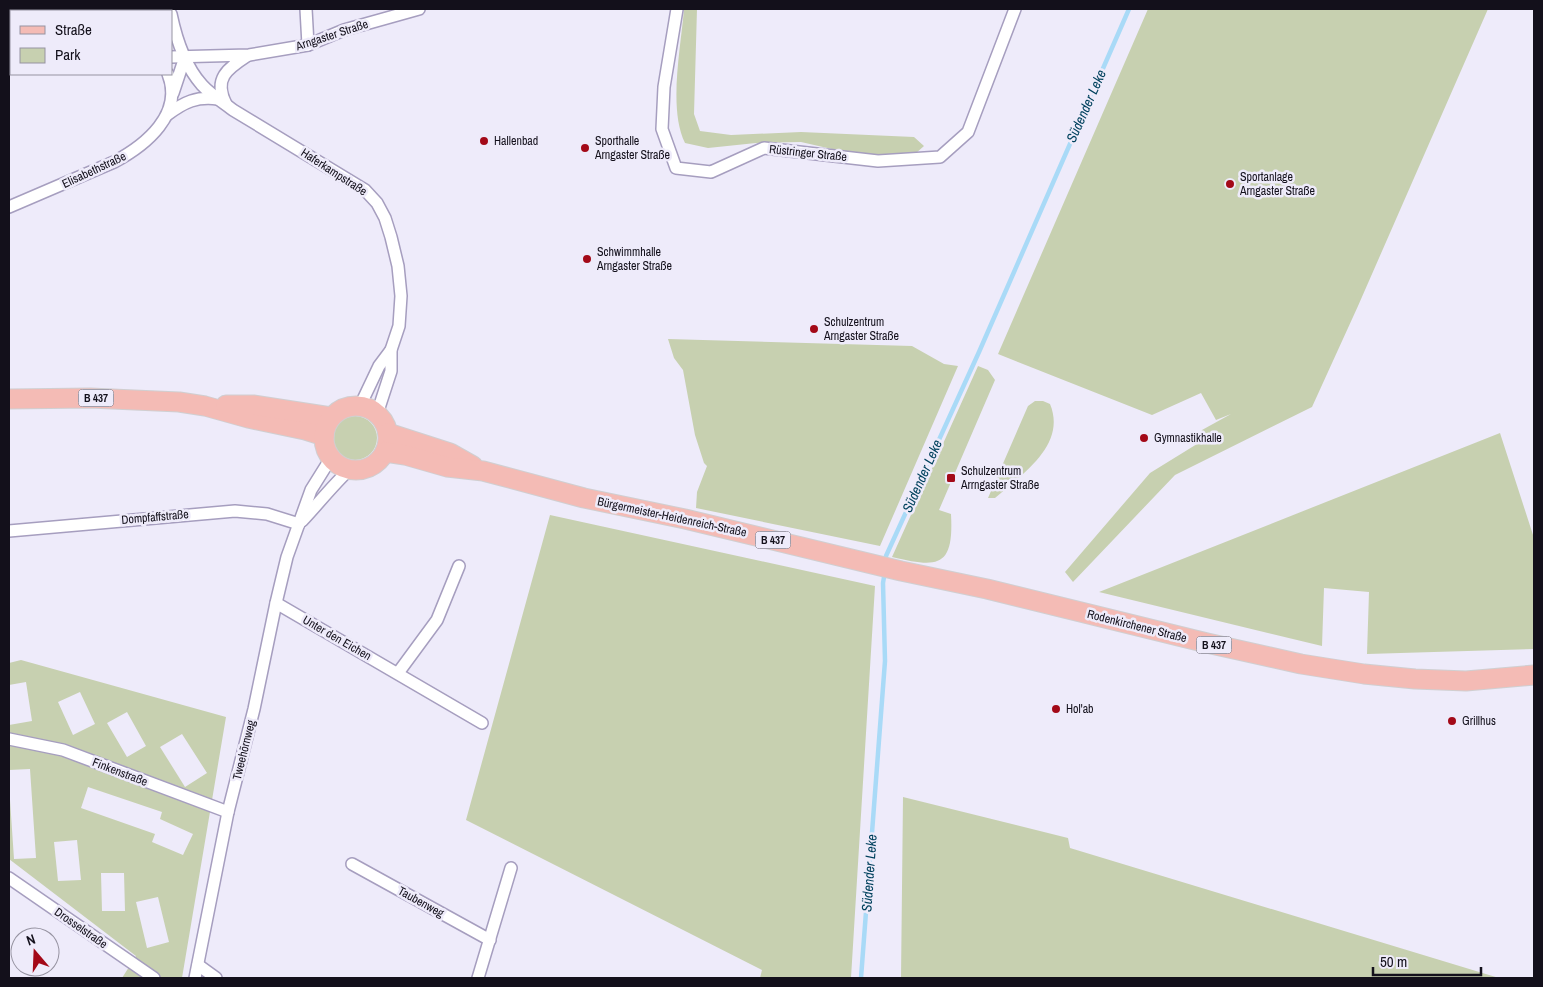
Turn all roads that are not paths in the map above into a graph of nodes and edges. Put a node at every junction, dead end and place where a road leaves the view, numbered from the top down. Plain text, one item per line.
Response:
1 (306, 9) edge
2 (419, 9) edge
3 (678, 9) edge
4 (1016, 9) edge
5 (172, 16) edge
6 (308, 45) junction
7 (249, 55) junction
8 (172, 57) edge
9 (185, 57) junction
10 (168, 75) edge
11 (171, 97) junction
12 (223, 102) junction
13 (167, 115) junction
14 (9, 207) edge
15 (391, 350) junction
16 (9, 398) edge
17 (205, 406) junction
18 (360, 406) junction
19 (378, 414) junction
20 (331, 417) junction
21 (388, 433) junction
22 (324, 436) junction
23 (385, 452) junction
24 (331, 458) junction
25 (350, 469) junction
26 (483, 471) junction
27 (299, 524) junction
28 (9, 531) edge
29 (861, 562) joint
30 (459, 566) dead end
31 (276, 603) junction
32 (398, 673) junction
33 (1534, 674) edge
34 (482, 723) dead end
35 (9, 739) edge
36 (228, 812) junction
37 (352, 864) dead end
38 (511, 868) dead end
39 (9, 878) edge
40 (490, 940) junction
41 (198, 965) junction
42 (154, 978) edge
43 (195, 978) edge
44 (216, 978) edge
45 (478, 978) edge

1 - 6 street
2 - 6 street, Arngaster Straße
3 - 4 street, Rüstringer Straße
5 - 9 street, Haferkampstraße
6 - 7 street, Arngaster Straße
7 - 9 street, Arngaster Straße
7 - 12 street
8 - 9 street
9 - 11 street
9 - 12 street, Haferkampstraße
10 - 11 street
11 - 13 street
12 - 13 street
12 - 15 street, Haferkampstraße
13 - 14 street, Elisabethstraße
15 - 18 street, Haferkampstraße
15 - 19 street, Haferkampstraße
16 - 17 main road, B 437
17 - 20 main road, B 437
17 - 22 main road, B 437
18 - 19 main road
18 - 20 main road
19 - 21 main road
20 - 22 main road
21 - 23 main road
21 - 26 main road, Bürgermeister-Heidenreich-Straße / B 437
22 - 24 main road
23 - 25 main road
23 - 26 main road, Bürgermeister-Heidenreich-Straße / B 437
24 - 25 main road
24 - 27 street, Tweehörnweg
25 - 27 street, Tweehörnweg
26 - 29 main road, Bürgermeister-Heidenreich-Straße / B 437
27 - 28 street, Dompfaffstraße
27 - 31 street, Tweehörnweg
29 - 33 main road, Rodenkirchener Straße / B 437
30 - 32 street
31 - 32 street, Unter den Eichen
31 - 36 street, Tweehörnweg
32 - 34 street, Unter den Eichen
35 - 36 street, Finkenstraße
36 - 41 street, Tweehörnweg
37 - 40 street, Taubenweg
38 - 40 street
39 - 42 street, Drosselstraße
40 - 45 street
41 - 43 street, Tweehörnweg
41 - 44 street

